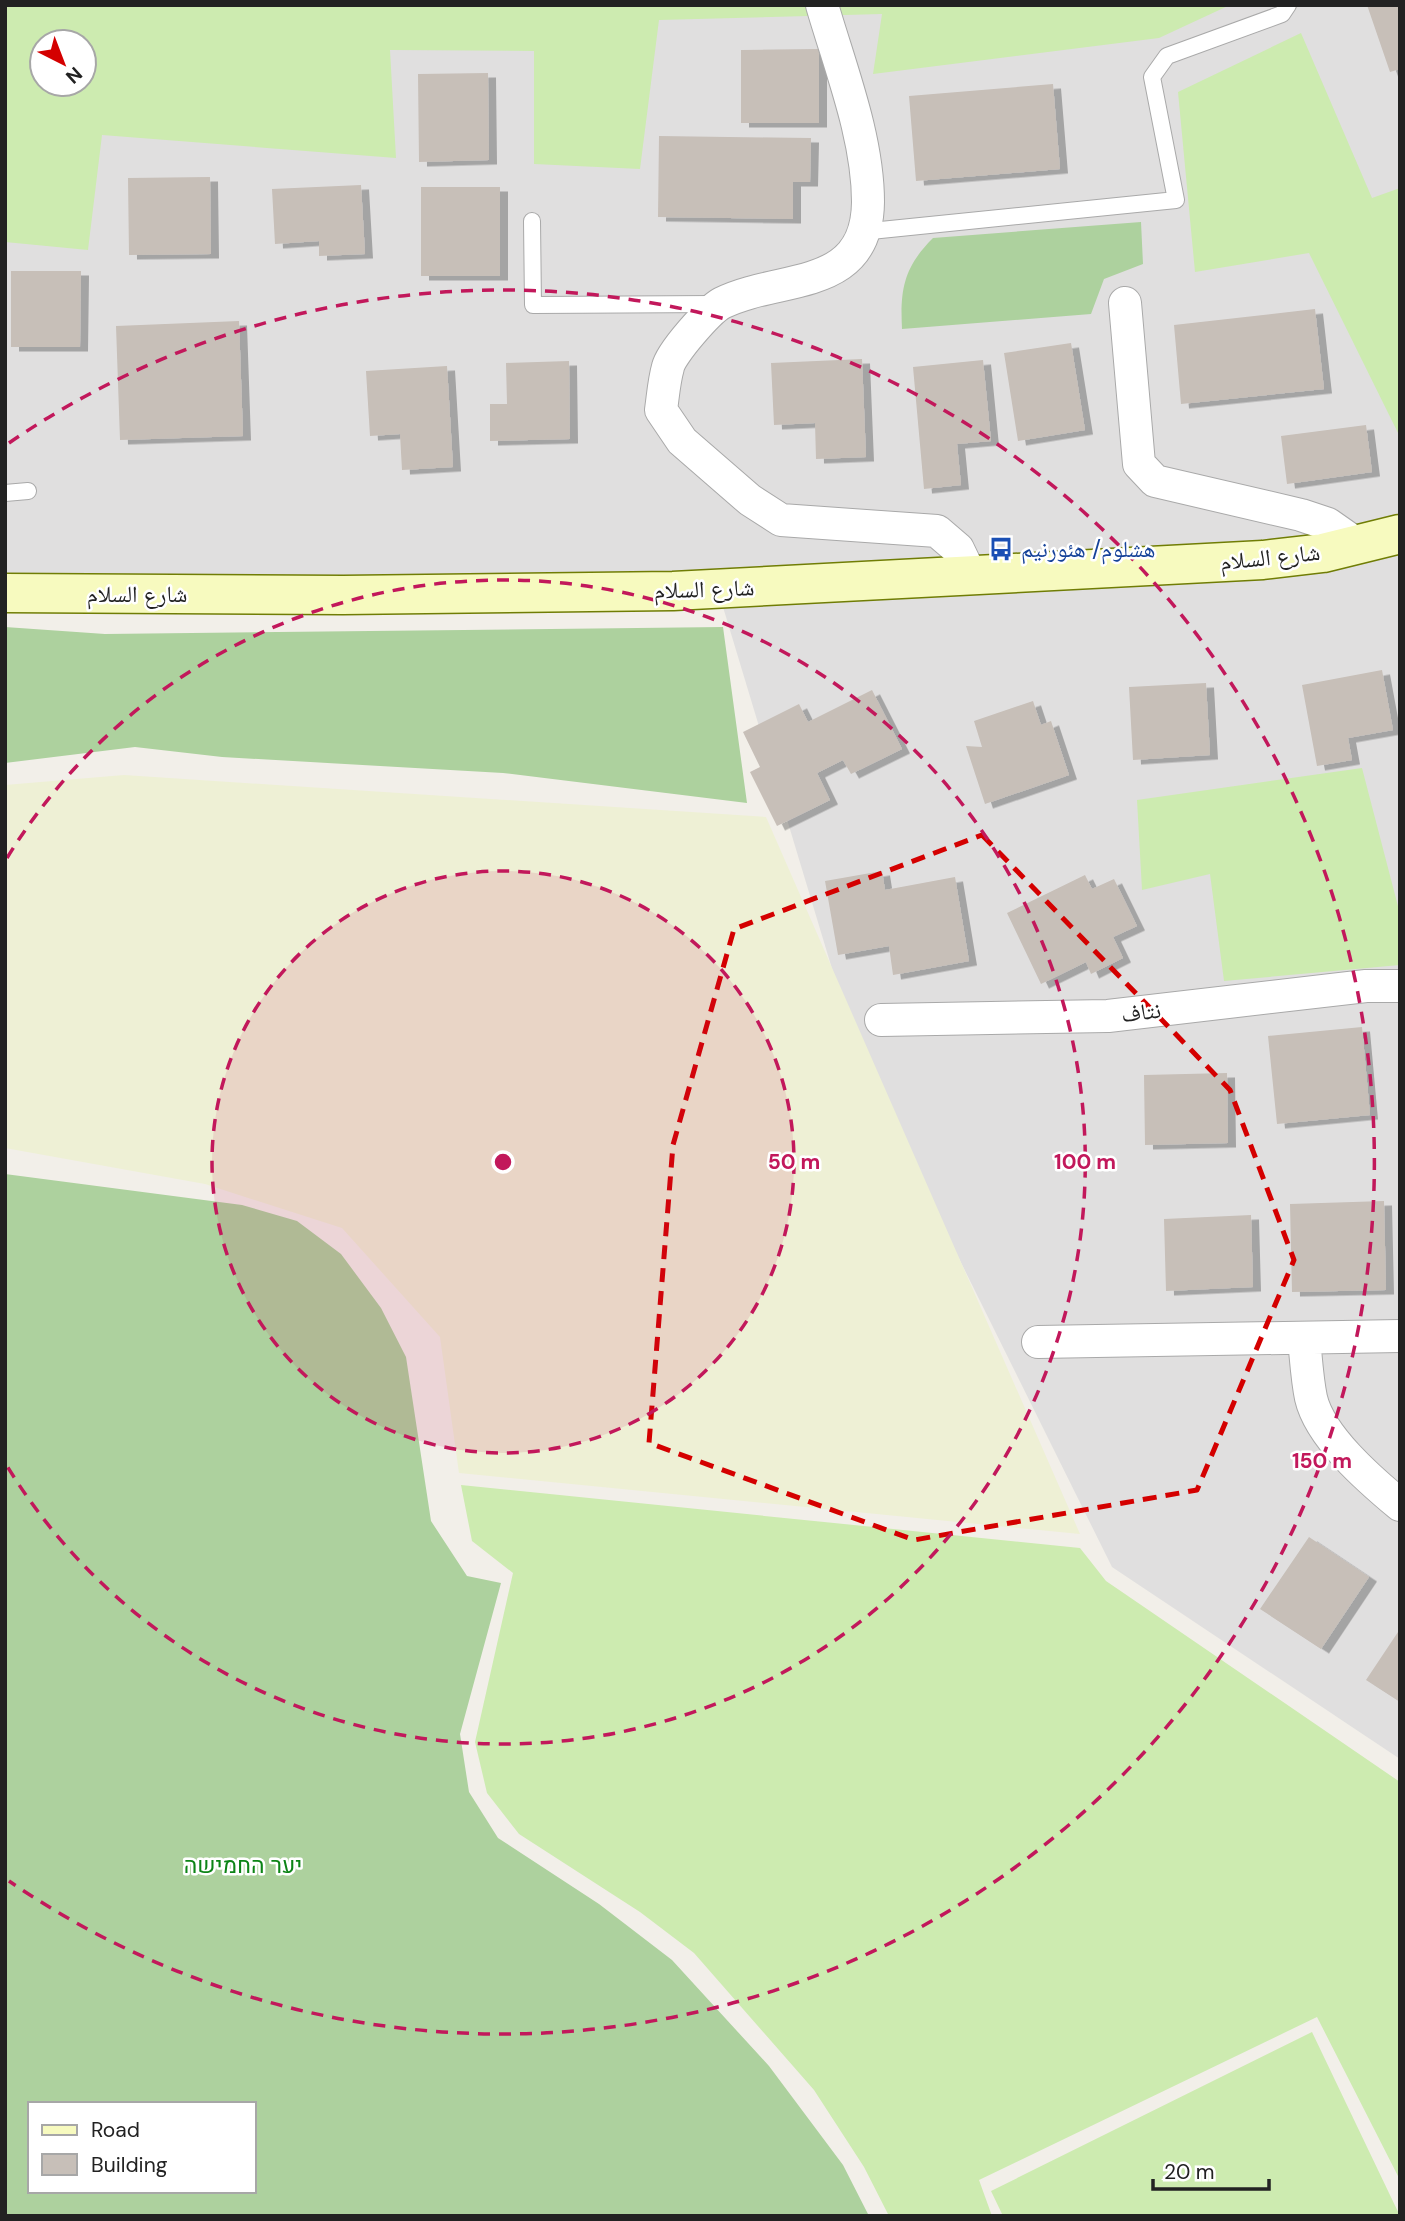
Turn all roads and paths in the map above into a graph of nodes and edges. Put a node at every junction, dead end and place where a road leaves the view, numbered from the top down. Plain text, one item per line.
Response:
1 (822, 5) edge
2 (1288, 5) edge
3 (533, 221) dead end
4 (861, 232) junction
5 (1125, 303) dead end
6 (721, 304) junction
7 (28, 491) dead end
8 (5, 493) edge
9 (1400, 534) edge
10 (1358, 545) junction
11 (971, 576) junction
12 (5, 593) edge
13 (1400, 986) edge
14 (881, 1020) dead end
15 (1400, 1336) edge
16 (1304, 1339) junction
17 (1038, 1342) dead end
18 (1400, 1505) edge

1 - 4 street
2 - 4 lane
3 - 6 lane
4 - 6 street
5 - 10 street
6 - 11 street
7 - 8 lane
9 - 10 main road, شارع السلام
10 - 11 main road, شارع السلام
11 - 12 main road, شارع السلام
13 - 14 street, نتاف
15 - 16 street
16 - 17 street
16 - 18 street

